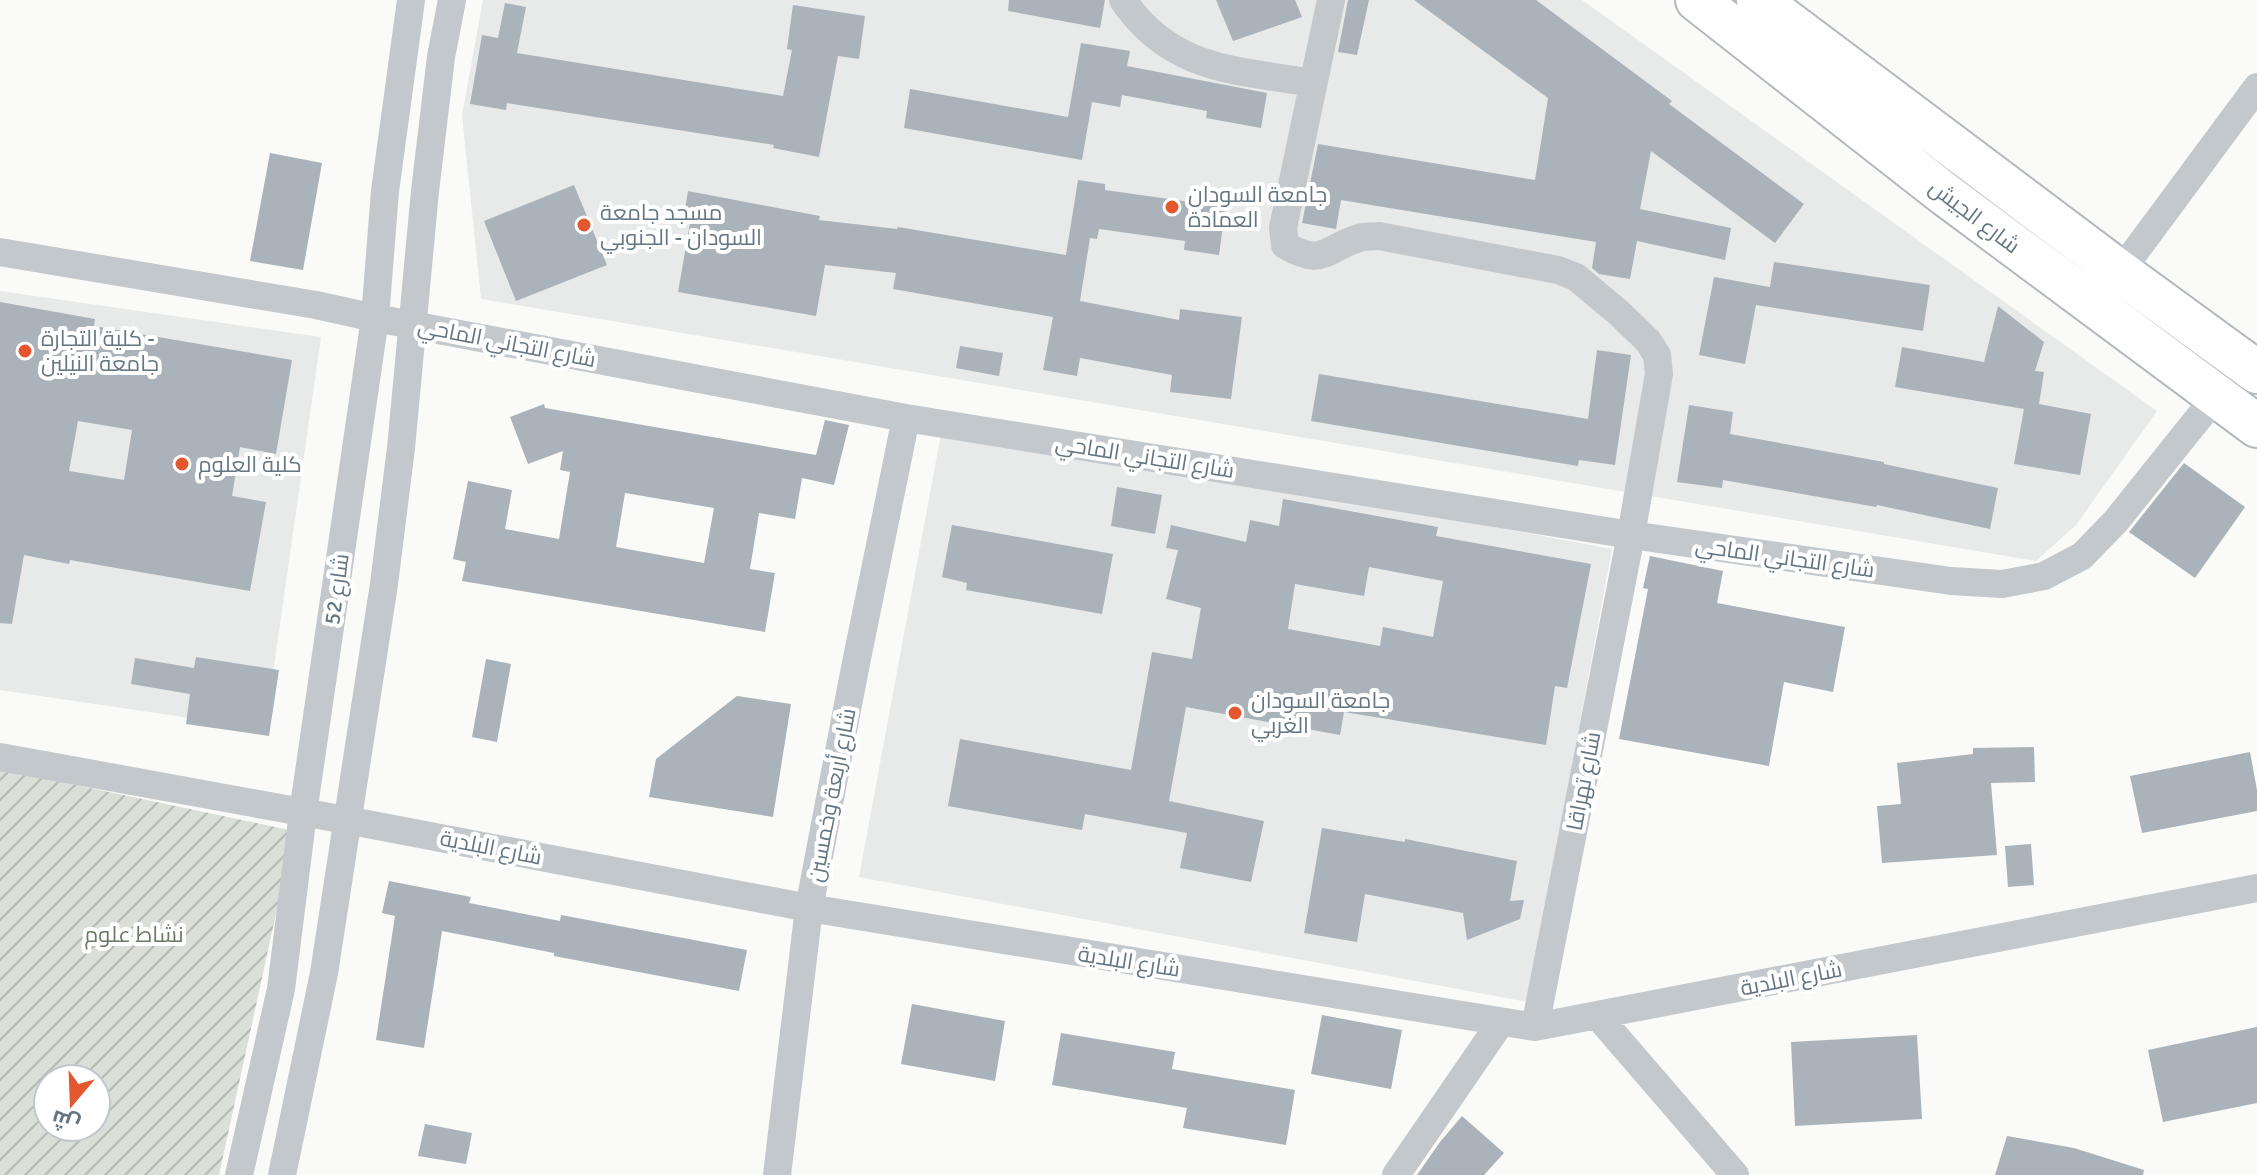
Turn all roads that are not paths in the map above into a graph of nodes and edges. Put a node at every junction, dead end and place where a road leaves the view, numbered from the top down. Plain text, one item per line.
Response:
1 (411, 0) edge
2 (452, 0) edge
3 (1123, 0) edge
4 (1331, 0) edge
5 (1697, 0) edge
6 (1758, 0) edge
7 (1313, 83) junction
8 (2257, 87) edge
9 (0, 252) edge
10 (2120, 272) junction
11 (375, 318) junction
12 (414, 324) junction
13 (2257, 372) edge
14 (2217, 395) junction
15 (906, 418) junction
16 (2257, 426) edge
17 (1631, 535) junction
18 (0, 757) edge
19 (303, 813) junction
20 (346, 820) junction
21 (2257, 888) edge
22 (809, 908) junction
23 (1598, 1016) junction
24 (1501, 1022) junction
25 (1535, 1027) junction
26 (239, 1175) edge
27 (282, 1175) edge
28 (777, 1175) edge
29 (1396, 1175) edge
30 (1735, 1175) edge

1 - 11 street, شارع 52
2 - 12 street, شارع 52
3 - 7 street
4 - 7 street
5 - 14 highway, شارع الجيش
6 - 10 highway, شارع الجيش
7 - 17 street, شارع تهراقا
8 - 10 street
9 - 11 street, شارع التجاني الماحي
10 - 13 highway, شارع الجيش
11 - 12 street, شارع التجاني الماحي
11 - 19 street, شارع 52
12 - 15 street, شارع التجاني الماحي
12 - 20 street, شارع 52
14 - 16 highway, شارع الجيش
14 - 17 street, شارع التجاني الماحي
15 - 17 street, شارع التجاني الماحي
15 - 22 street, شارع أربعة وخمسين
17 - 25 street, شارع تهراقا
18 - 19 street, شارع البلدية
19 - 20 street, شارع البلدية
19 - 26 street, شارع 52
20 - 22 street, شارع البلدية
20 - 27 street, شارع 52
21 - 23 street, شارع البلدية
22 - 24 street, شارع البلدية
22 - 28 street, شارع أربعة وخمسين
23 - 25 street, شارع البلدية
23 - 30 street
24 - 25 street, شارع البلدية
24 - 29 street

